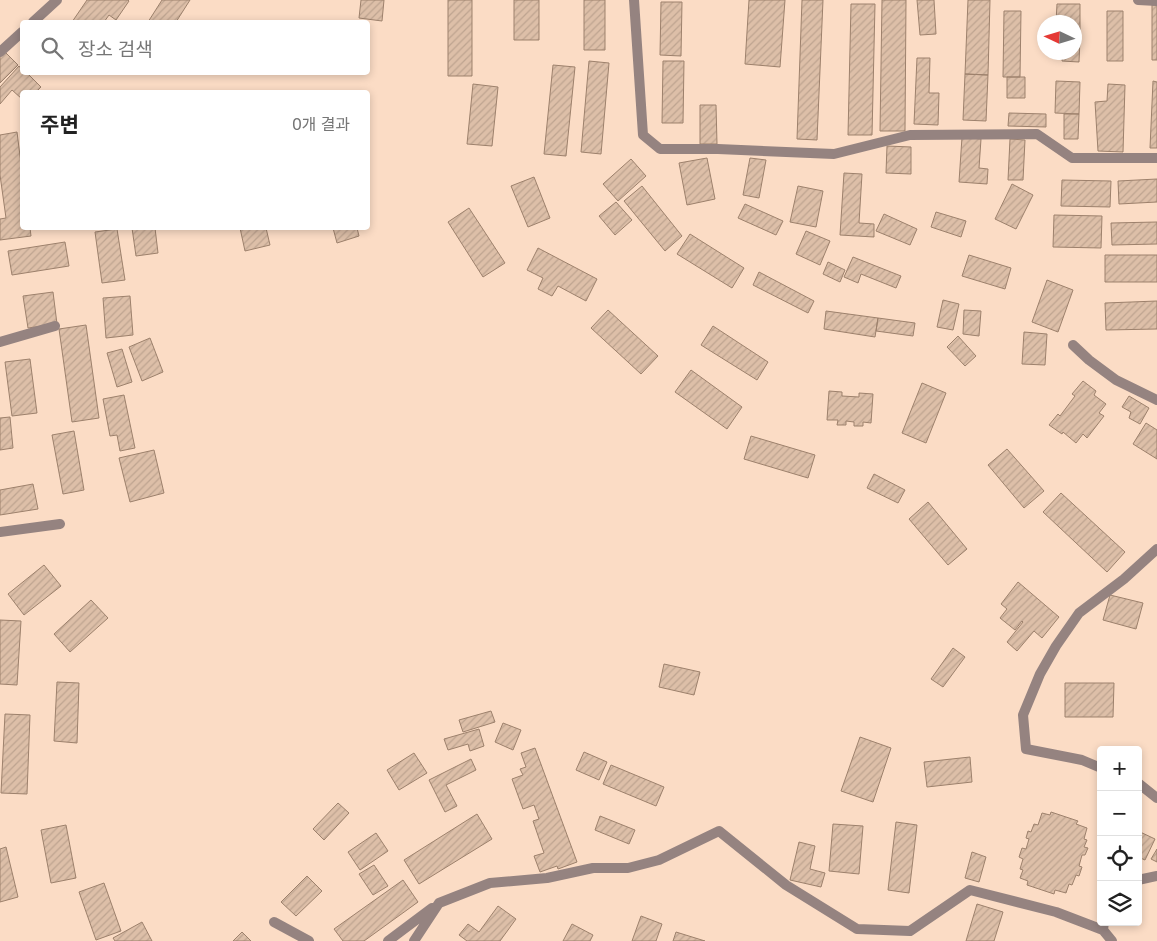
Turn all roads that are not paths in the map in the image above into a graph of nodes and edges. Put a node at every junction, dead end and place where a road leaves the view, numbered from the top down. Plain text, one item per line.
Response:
1 (58, 0) edge
2 (634, 0) edge
3 (1138, 0) edge
4 (1157, 0) edge
5 (35, 20) edge
6 (20, 34) edge
7 (0, 52) edge
8 (1157, 158) edge
9 (55, 326) dead end
10 (0, 342) edge
11 (1073, 345) dead end
12 (1157, 400) edge
13 (60, 524) dead end
14 (0, 532) edge
15 (1157, 549) edge
16 (1097, 766) edge
17 (1142, 786) edge
18 (1157, 798) edge
19 (1157, 876) edge
20 (1142, 879) edge
21 (439, 903) junction
22 (274, 922) dead end
23 (1097, 924) edge
24 (1104, 926) edge
25 (309, 941) edge
26 (388, 941) edge
27 (414, 941) edge
28 (1112, 941) edge

1 - 5 street
2 - 8 street
3 - 4 street
6 - 7 street
9 - 10 street
11 - 12 street
13 - 14 street
15 - 16 street
17 - 18 street
19 - 20 street
21 - 23 street
21 - 26 street
21 - 27 street
22 - 25 street
24 - 28 street

